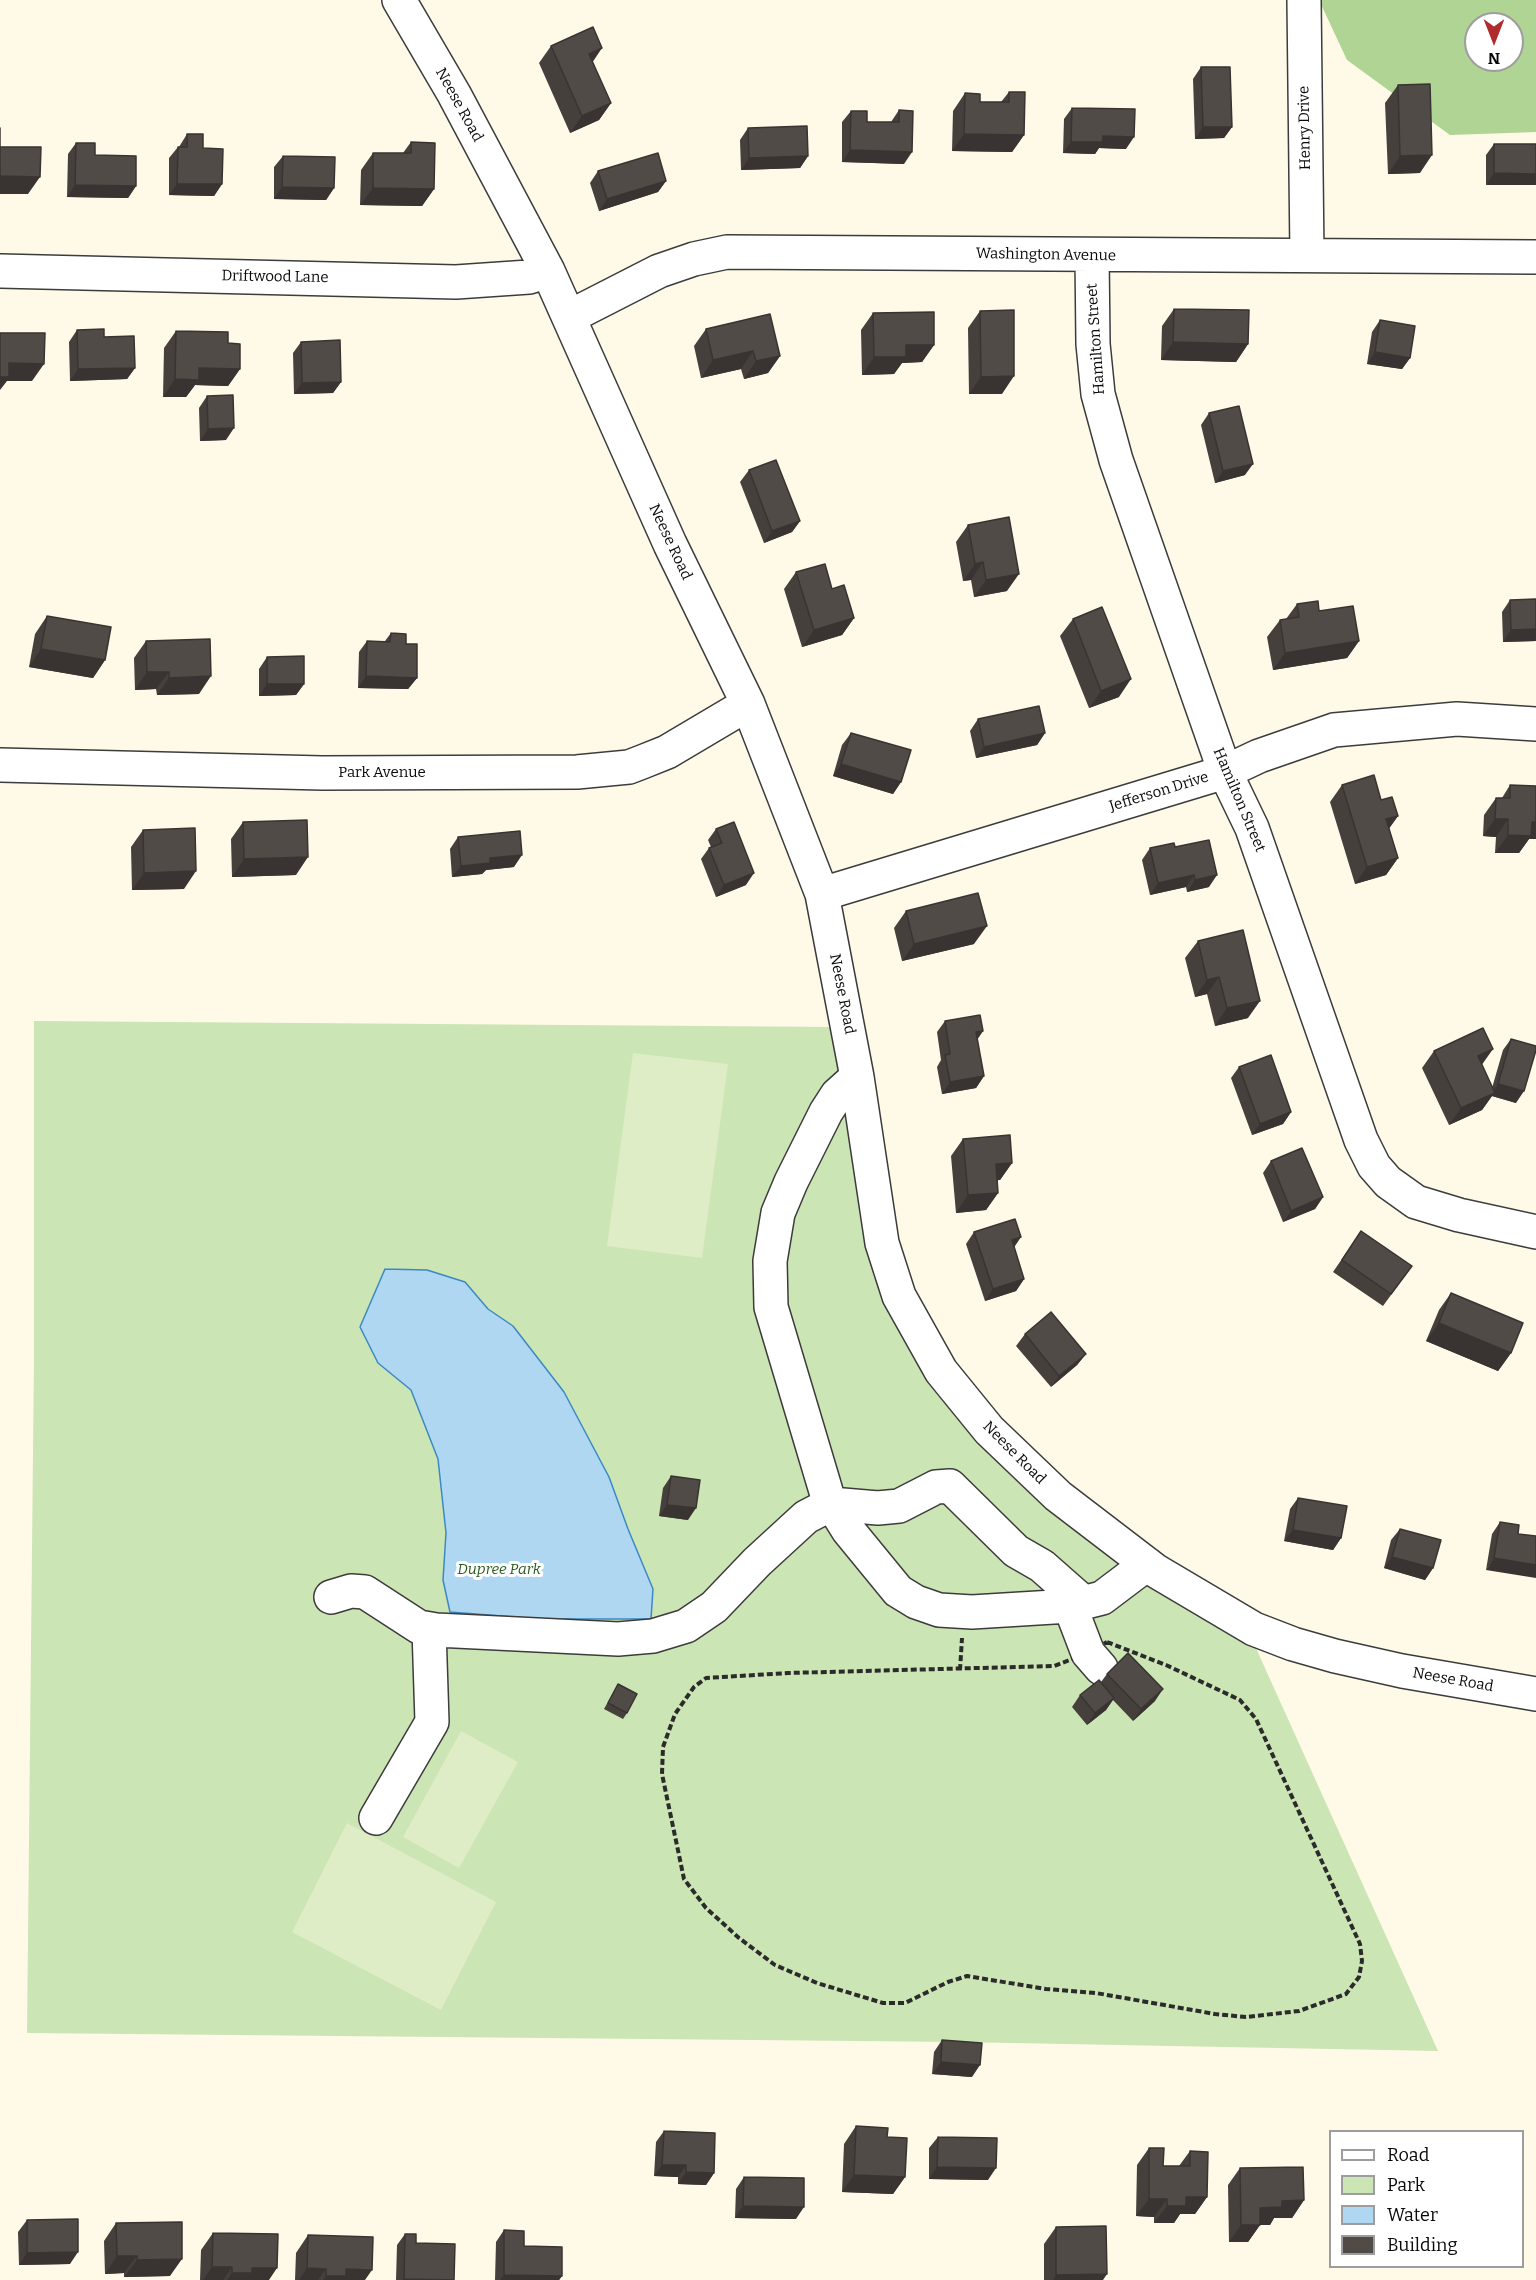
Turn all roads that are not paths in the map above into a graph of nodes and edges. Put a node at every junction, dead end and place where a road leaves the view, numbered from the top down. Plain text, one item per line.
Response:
1 (399, 0) edge
2 (1304, 0) edge
3 (1092, 255) junction
4 (1307, 255) junction
5 (1536, 257) edge
6 (0, 270) edge
7 (548, 271) junction
8 (569, 317) junction
9 (748, 704) junction
10 (1536, 723) edge
11 (0, 765) edge
12 (1225, 772) junction
13 (822, 894) junction
14 (857, 1077) junction
15 (1536, 1232) edge
16 (831, 1504) junction
17 (1147, 1564) junction
18 (331, 1597) dead end
19 (1077, 1605) junction
20 (429, 1629) junction
21 (1095, 1660) road end
22 (1536, 1694) edge
23 (376, 1818) dead end

1 - 7 street, Neese Road
2 - 4 street, Henry Drive
3 - 4 street, Washington Avenue
3 - 8 street, Washington Avenue
3 - 12 street, Hamilton Street
4 - 5 street, Washington Avenue
6 - 7 street, Driftwood Lane
7 - 8 street, Neese Road
8 - 9 street, Neese Road
9 - 11 street, Park Avenue
9 - 13 street, Neese Road
10 - 12 street, Jefferson Drive
12 - 13 street, Jefferson Drive
12 - 15 street, Hamilton Street
13 - 14 street, Neese Road
14 - 16 street
14 - 17 street, Neese Road
16 - 19 street
16 - 19 street
16 - 20 street
17 - 19 street
17 - 22 street, Neese Road
18 - 20 street
19 - 21 street
20 - 23 street

